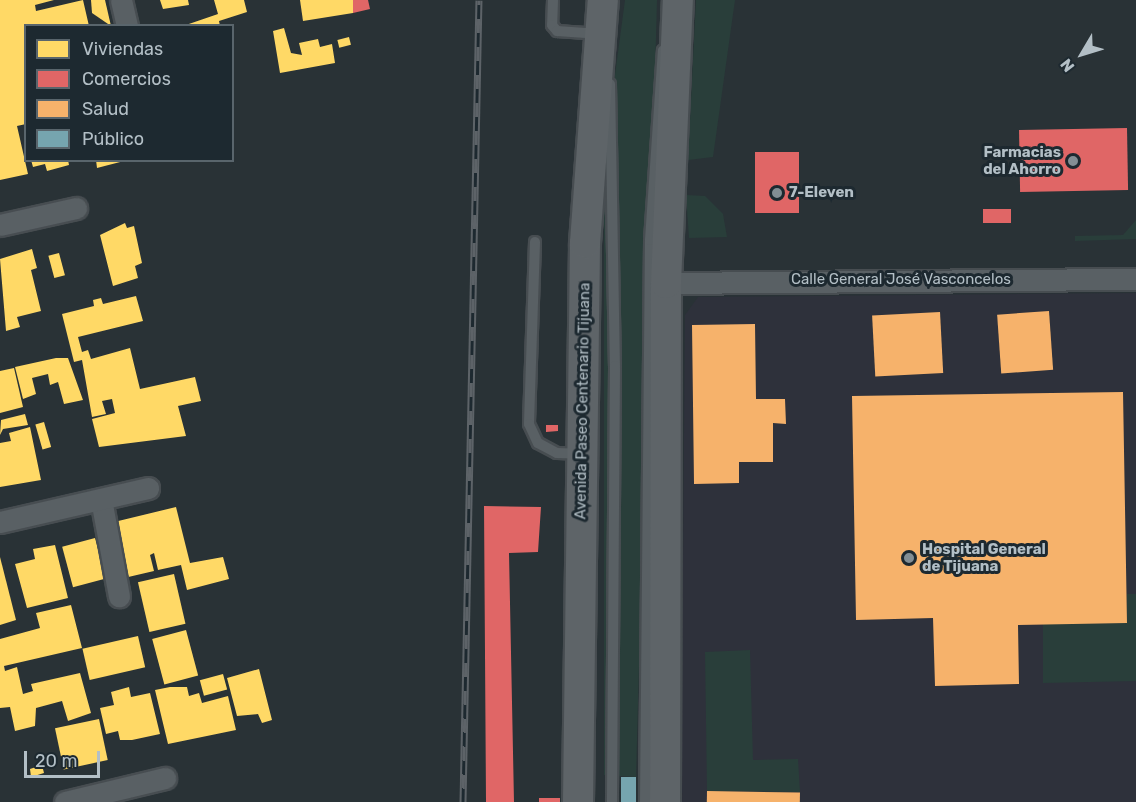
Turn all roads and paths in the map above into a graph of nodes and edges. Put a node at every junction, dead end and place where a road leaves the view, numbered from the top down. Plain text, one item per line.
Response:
1 (121, 0) edge
2 (553, 0) edge
3 (604, 0) edge
4 (672, 0) edge
5 (678, 0) edge
6 (127, 24) edge
7 (600, 34) junction
8 (76, 208) dead end
9 (0, 225) edge
10 (535, 242) dead end
11 (1136, 279) edge
12 (666, 283) junction
13 (581, 454) junction
14 (148, 488) dead end
15 (101, 499) junction
16 (0, 522) edge
17 (119, 596) dead end
18 (165, 778) dead end
19 (65, 802) edge
20 (578, 802) edge
21 (612, 802) edge
22 (645, 802) edge
23 (665, 802) edge

1 - 6 street
2 - 7 lane
3 - 7 main road, Avenida Paseo Centenario Tijuana
3 - 21 lane
4 - 22 lane
5 - 12 main road
7 - 13 main road, Avenida Paseo Centenario Tijuana
8 - 9 street
10 - 13 lane
11 - 12 street, Calle General José Vasconcelos
12 - 23 main road
13 - 20 main road, Avenida Paseo Centenario Tijuana
14 - 15 street
15 - 16 street
15 - 17 street
18 - 19 street

